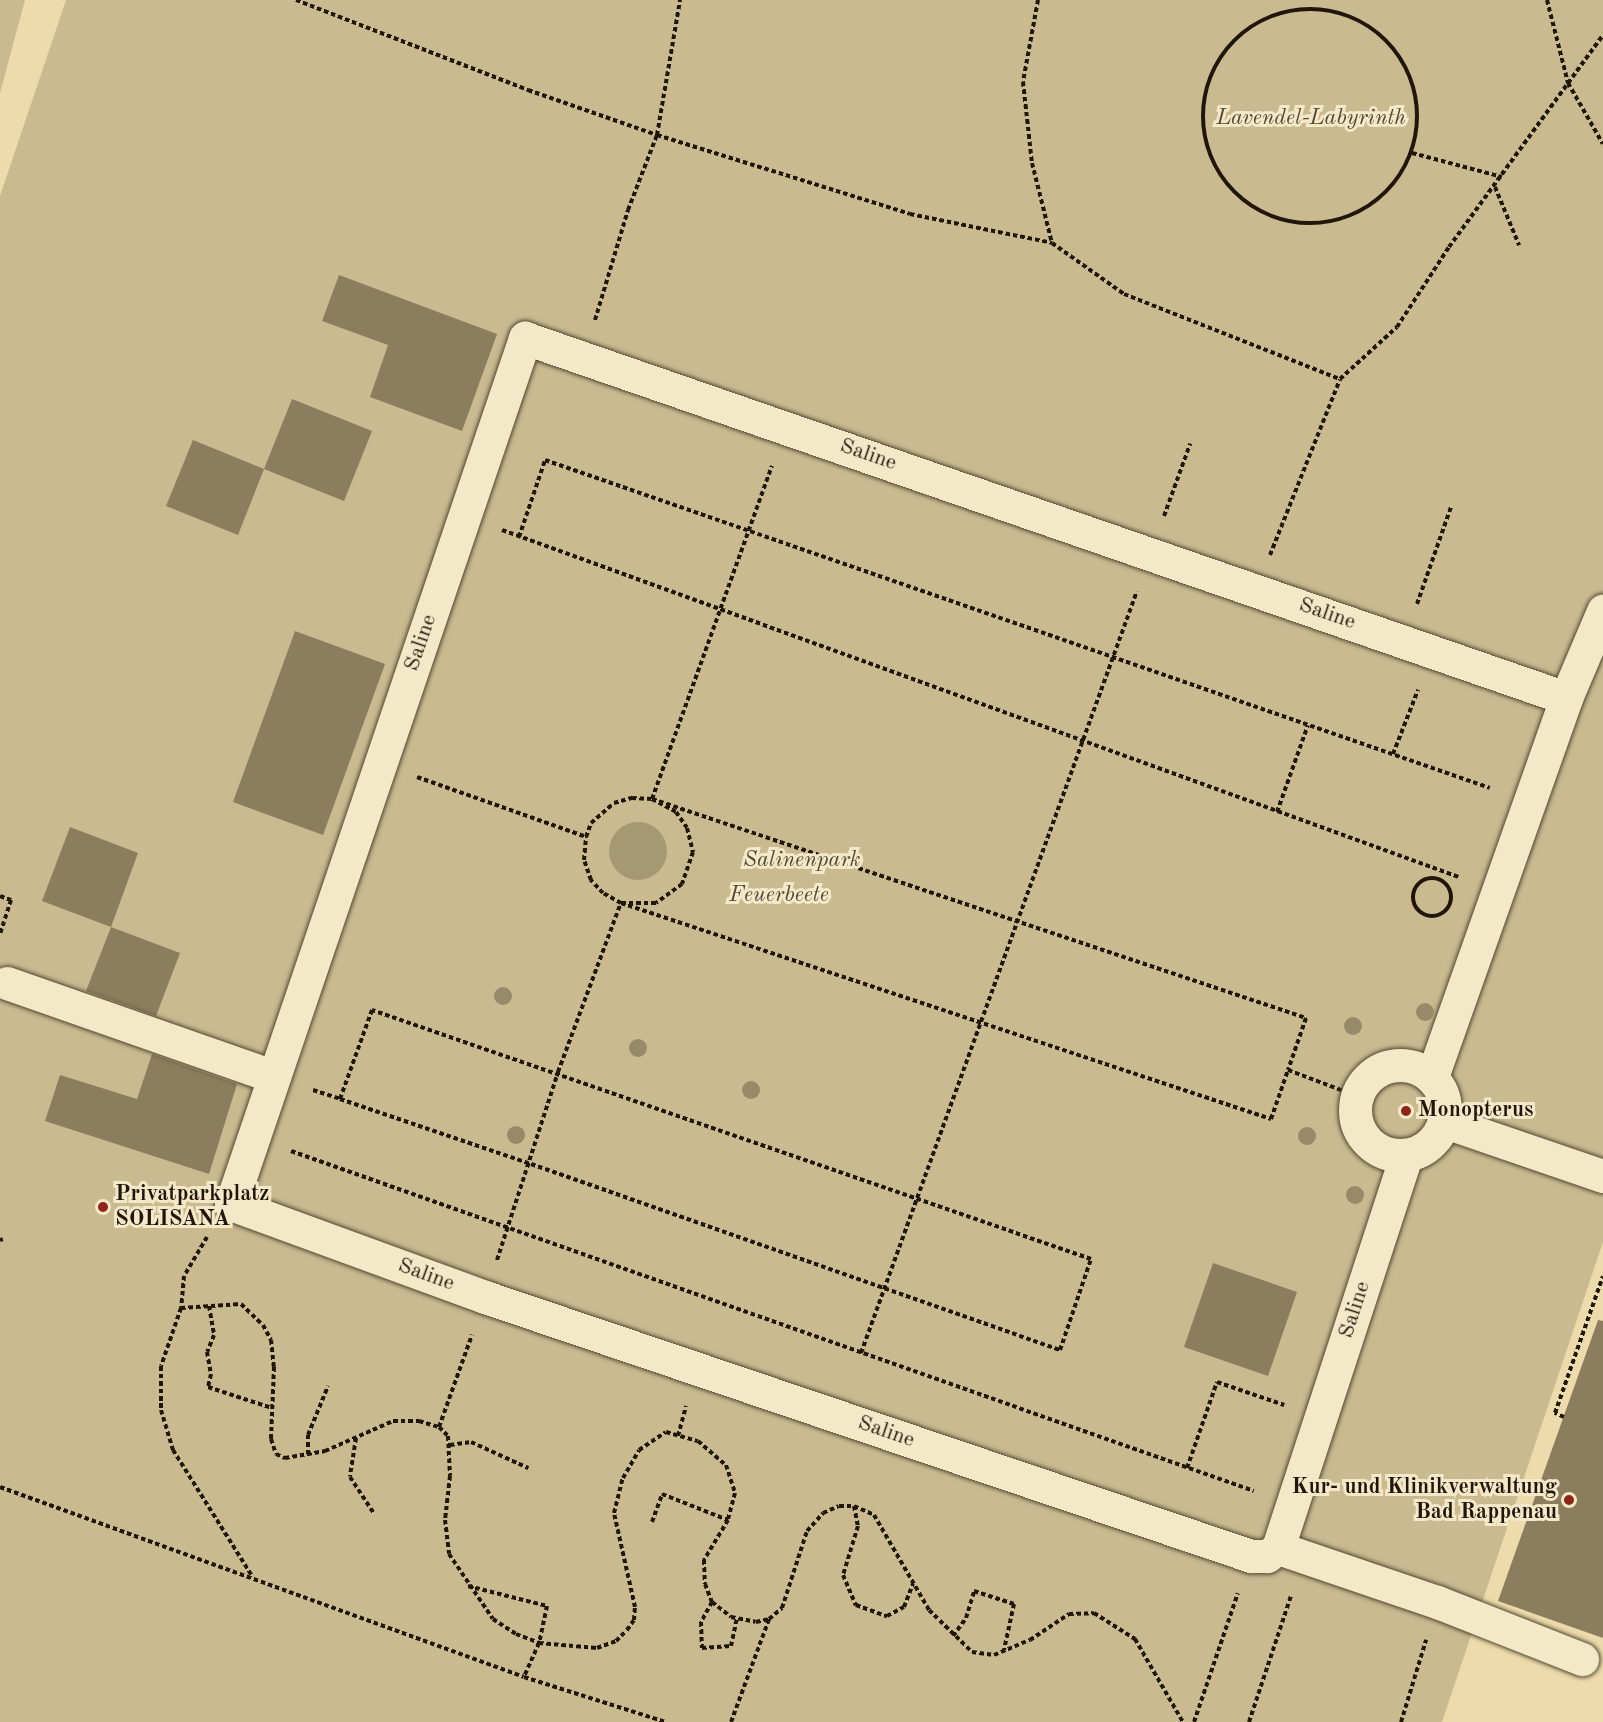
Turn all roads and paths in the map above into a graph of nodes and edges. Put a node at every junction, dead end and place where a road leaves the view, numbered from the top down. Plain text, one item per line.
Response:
1 (296, 0) edge
2 (680, 0) edge
3 (1038, 0) edge
4 (1547, 0) edge
5 (1603, 35) edge
6 (1568, 83) junction
7 (657, 135) junction
8 (1603, 144) edge
9 (1412, 153) junction
10 (1502, 177) junction
11 (1495, 186) junction
12 (1052, 243) junction
13 (1520, 245) dead end
14 (584, 358) junction
15 (1340, 379) junction
16 (760, 498) dead end
17 (1451, 507) dead end
18 (464, 517) junction
19 (749, 531) junction
20 (519, 537) junction
21 (1258, 590) junction
22 (720, 609) junction
23 (1603, 611) edge
24 (1126, 621) dead end
25 (1404, 641) junction
26 (1113, 656) junction
27 (1421, 683) dead end
28 (1566, 699) junction
29 (1308, 725) junction
30 (1082, 743) junction
31 (1393, 754) junction
32 (379, 763) junction
33 (652, 799) junction
34 (1531, 802) junction
35 (1277, 812) junction
36 (586, 837) junction
37 (1500, 891) junction
38 (0, 896) edge
39 (1451, 902) joint
40 (621, 903) junction
41 (1016, 922) junction
42 (0, 933) edge
43 (8, 983) dead end
44 (980, 1022) junction
45 (1288, 1070) junction
46 (558, 1072) junction
47 (272, 1076) junction
48 (1432, 1077) junction
49 (1357, 1096) junction
50 (340, 1100) junction
51 (1445, 1122) junction
52 (253, 1138) junction
53 (1406, 1156) junction
54 (531, 1164) junction
55 (1603, 1176) edge
56 (917, 1199) junction
57 (231, 1204) junction
58 (508, 1228) junction
59 (1603, 1276) edge
60 (885, 1289) junction
61 (485, 1297) junction
62 (209, 1306) junction
63 (182, 1308) junction
64 (861, 1353) junction
65 (328, 1386) dead end
66 (272, 1408) junction
67 (1320, 1417) junction
68 (1564, 1417) dead end
69 (439, 1427) junction
70 (356, 1438) junction
71 (450, 1445) junction
72 (308, 1454) junction
73 (528, 1468) dead end
74 (1187, 1468) junction
75 (0, 1487) edge
76 (1290, 1504) junction
77 (854, 1506) junction
78 (373, 1512) dead end
79 (728, 1520) junction
80 (652, 1522) dead end
81 (1264, 1552) junction
82 (252, 1576) junction
83 (913, 1584) junction
84 (467, 1585) junction
85 (712, 1602) junction
86 (1437, 1602) junction
87 (737, 1618) junction
88 (770, 1619) junction
89 (953, 1636) junction
90 (539, 1643) junction
91 (1004, 1651) junction
92 (1582, 1659) dead end
93 (524, 1677) junction
94 (666, 1722) edge
95 (731, 1722) edge
96 (1183, 1722) edge
97 (1194, 1722) edge
98 (1401, 1722) edge

1 - 7 path
2 - 7 path
3 - 12 path
4 - 6 path
5 - 6 path
6 - 8 path
6 - 10 path
7 - 12 path
7 - 14 path
9 - 9 path
9 - 10 path
10 - 11 path
11 - 13 path
11 - 15 path
12 - 15 path
14 - 18 street, Saline
14 - 21 street, Saline
15 - 21 path
16 - 19 path
17 - 25 path
18 - 20 path
18 - 32 street, Saline
19 - 20 path
19 - 22 path
19 - 26 path
20 - 22 path
21 - 25 street, Saline
22 - 30 path
22 - 33 path
23 - 28 street
24 - 26 path
25 - 28 street, Saline
26 - 29 path
26 - 30 path
27 - 31 path
28 - 34 street
29 - 31 path
29 - 35 path
30 - 35 path
30 - 41 path
31 - 34 path
32 - 36 path
32 - 47 street, Saline
33 - 36 path
33 - 40 path
33 - 41 path
34 - 37 street
35 - 37 path
36 - 40 path
37 - 48 street
38 - 42 path
39 - 39 path
40 - 44 path
40 - 46 path
41 - 44 path
41 - 45 path
43 - 47 street
44 - 45 path
44 - 56 path
45 - 49 path
46 - 50 path
46 - 54 path
46 - 56 path
47 - 50 path
47 - 52 street, Saline
48 - 49 street
48 - 51 street
49 - 53 street
50 - 54 path
51 - 53 street
51 - 55 street
52 - 57 street, Saline
52 - 58 path
53 - 67 street, Saline
54 - 58 path
54 - 60 path
56 - 60 path
56 - 60 path
57 - 61 street, Saline
57 - 63 path
58 - 61 path
58 - 64 path
59 - 68 path
60 - 64 path
61 - 69 path
61 - 81 street, Saline
62 - 63 path
62 - 66 path
62 - 66 path
63 - 82 path
64 - 74 path
65 - 72 path
66 - 72 path
67 - 74 path
67 - 76 street, Saline
69 - 70 path
69 - 71 path
70 - 72 path
70 - 78 path
71 - 73 path
71 - 84 path
74 - 76 path
75 - 82 path
76 - 81 street, Saline
77 - 83 path
77 - 83 path
77 - 88 path
79 - 80 path
79 - 85 path
79 - 90 path
81 - 86 street
81 - 97 path
82 - 93 path
83 - 89 path
84 - 90 path
84 - 90 path
85 - 87 path
85 - 87 path
86 - 92 street
86 - 98 path
87 - 88 path
88 - 95 path
89 - 91 path
89 - 91 path
90 - 93 path
91 - 96 path
93 - 94 path

